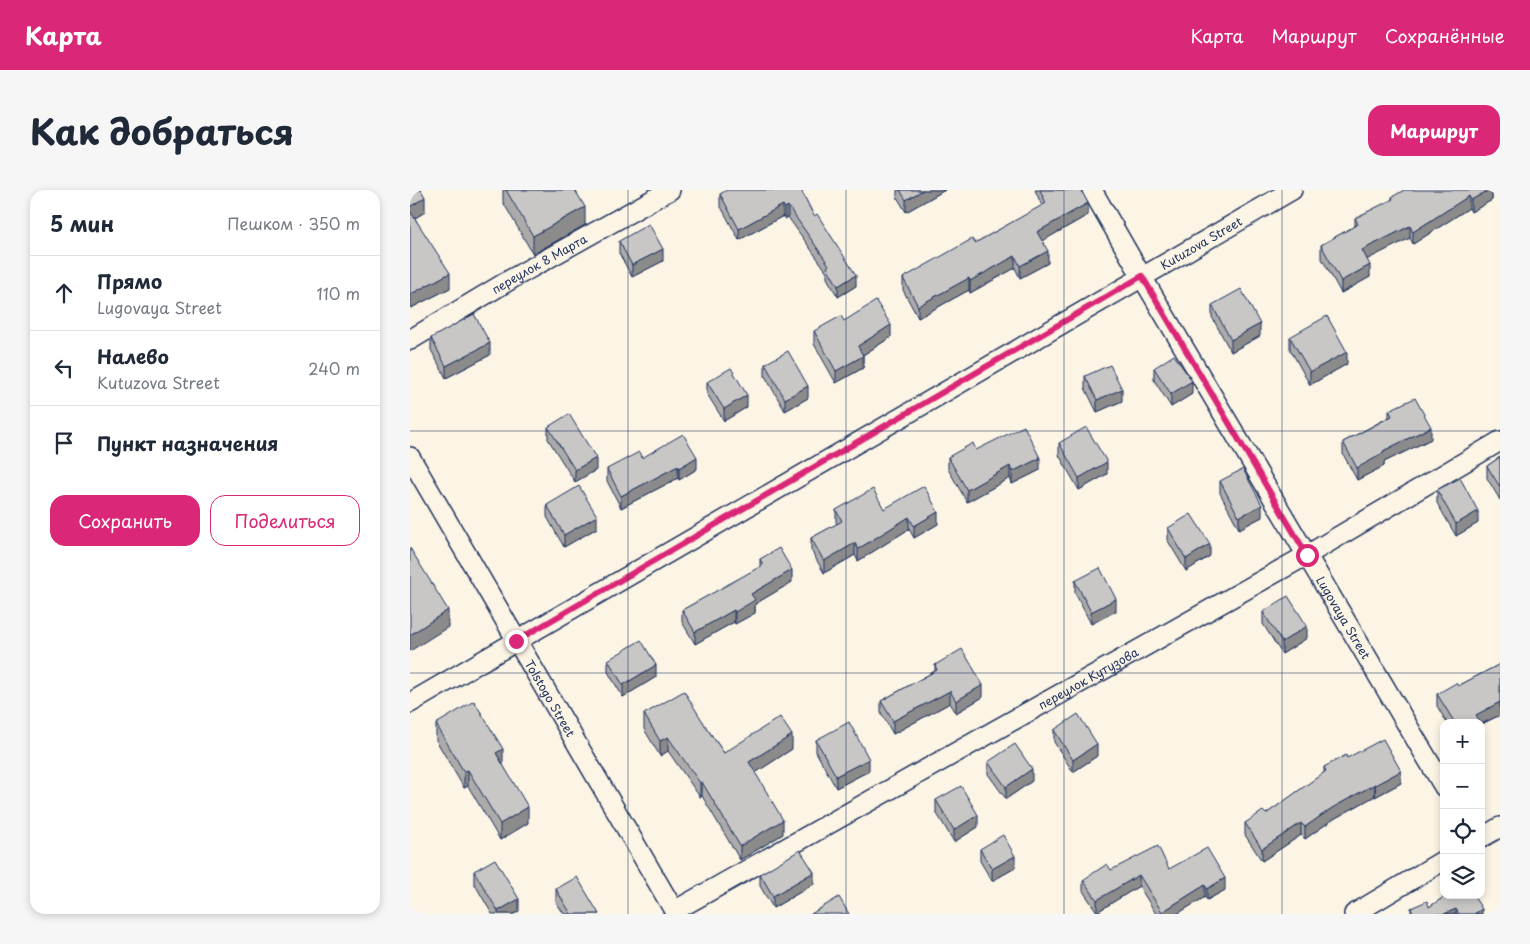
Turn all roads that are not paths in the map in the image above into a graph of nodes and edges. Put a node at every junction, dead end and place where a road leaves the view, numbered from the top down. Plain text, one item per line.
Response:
1 (670, 190) edge
2 (1092, 190) edge
3 (1292, 190) edge
4 (1142, 276) junction
5 (410, 340) edge
6 (1500, 441) edge
7 (410, 457) edge
8 (1307, 555) junction
9 (516, 641) junction
10 (410, 703) edge
11 (1440, 780) edge
12 (1500, 827) edge
13 (1485, 836) edge
14 (1440, 862) edge
15 (675, 912) edge
16 (1354, 914) edge

1 - 5 street, переулок 8 Марта
2 - 4 street, Lugovaya Street
3 - 4 street, Kutuzova Street
4 - 8 street, Lugovaya Street
4 - 9 street, Kutuzova Street
6 - 8 street, переулок Кутузова
7 - 9 street, Tolstogo Street
8 - 11 street, Lugovaya Street
8 - 15 street, переулок Кутузова
9 - 10 street, Kutuzova Street
9 - 15 street, Tolstogo Street
12 - 13 street
14 - 16 street

